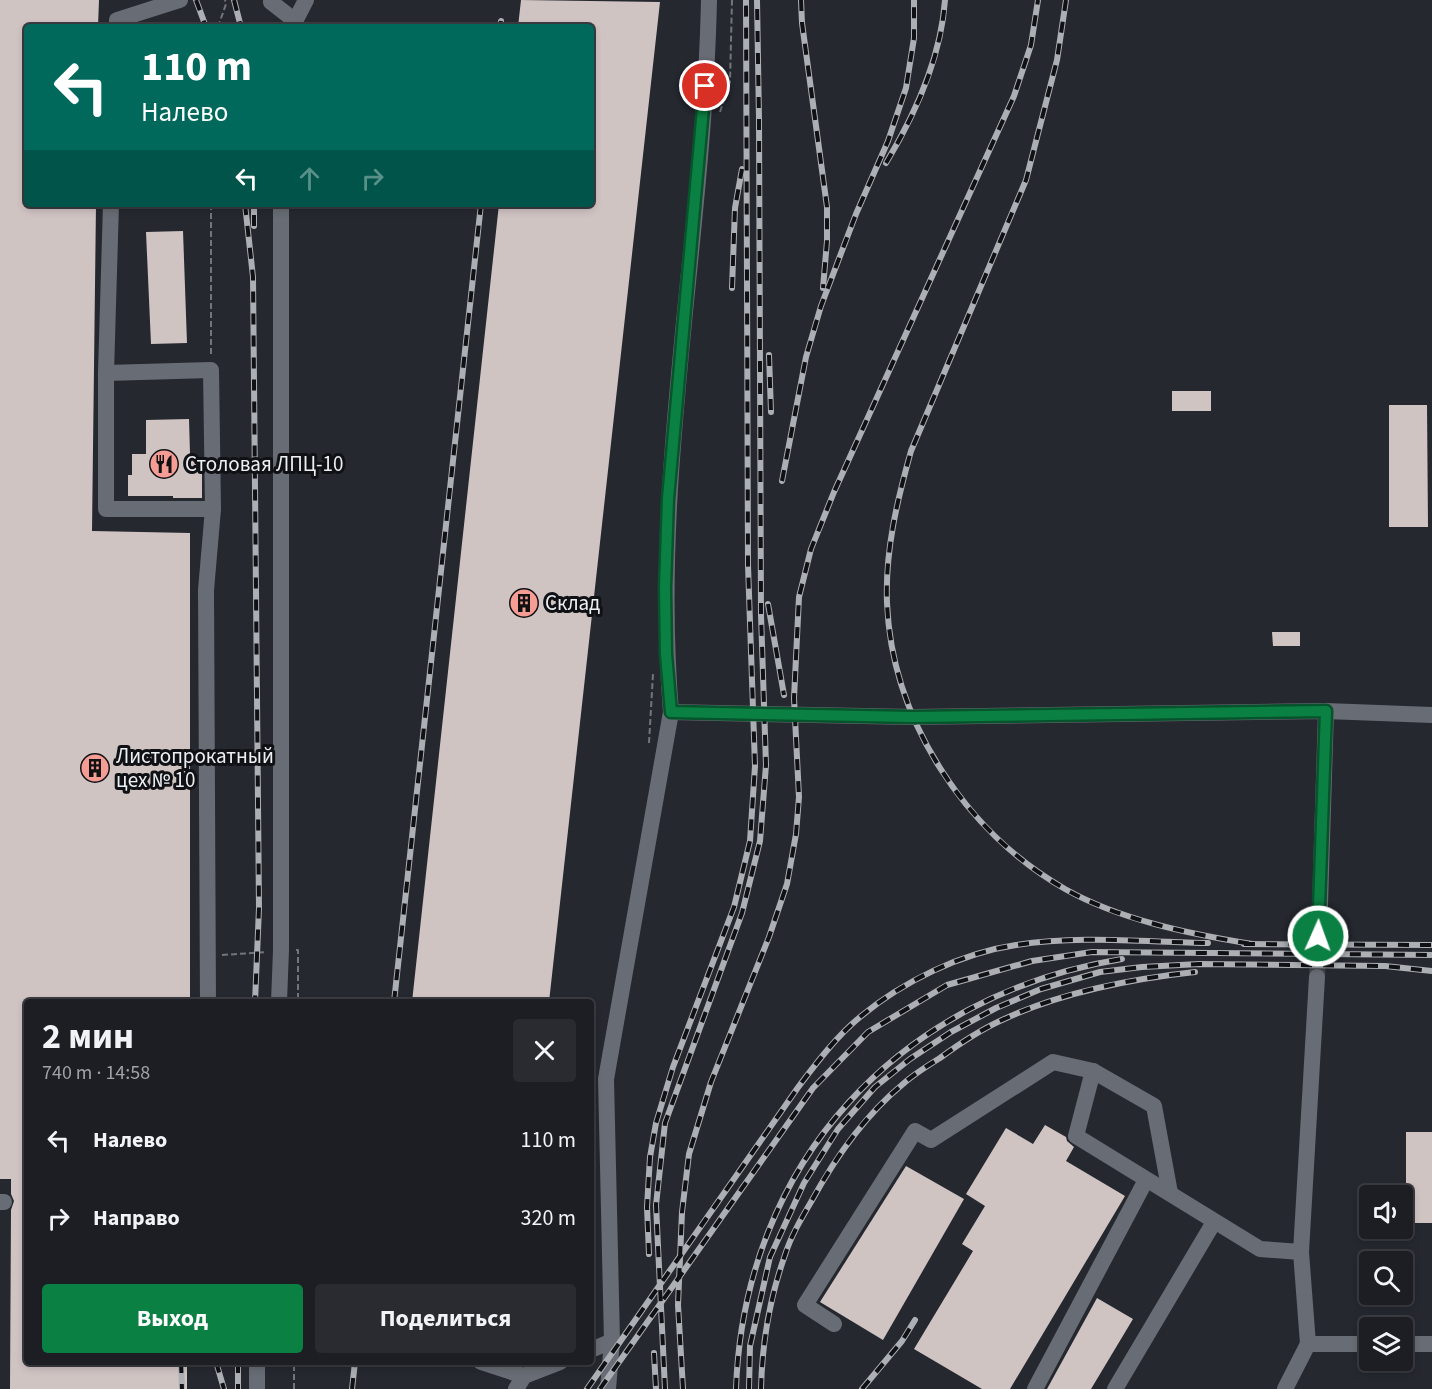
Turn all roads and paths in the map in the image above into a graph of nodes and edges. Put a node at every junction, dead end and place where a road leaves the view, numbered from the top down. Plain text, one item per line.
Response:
1 (180, 0) edge
2 (225, 0) edge
3 (271, 0) edge
4 (306, 0) edge
5 (709, 0) edge
6 (293, 23) edge
7 (117, 24) edge
8 (219, 24) edge
9 (111, 207) edge
10 (281, 207) edge
11 (106, 373) junction
12 (213, 509) junction
13 (1326, 711) junction
14 (671, 712) junction
15 (1432, 715) edge
16 (1318, 936) tunnel mouth
17 (281, 950) junction
18 (220, 955) dead end
19 (1317, 977) tunnel mouth
20 (208, 999) edge
21 (279, 999) edge
22 (298, 999) edge
23 (1093, 1071) junction
24 (1146, 1180) junction
25 (1170, 1193) junction
26 (1214, 1222) junction
27 (1301, 1252) junction
28 (834, 1324) dead end
29 (612, 1341) junction
30 (1308, 1344) junction
31 (1359, 1344) edge
32 (1413, 1344) edge
33 (1432, 1344) edge
34 (594, 1349) edge
35 (257, 1365) edge
36 (294, 1365) edge
37 (487, 1365) edge
38 (554, 1365) edge
39 (520, 1383) edge
40 (257, 1389) edge
41 (294, 1389) edge
42 (608, 1389) edge
43 (1035, 1389) edge
44 (1115, 1389) edge
45 (1285, 1389) edge

1 - 7 lane
2 - 8 path
3 - 6 lane
4 - 6 lane
5 - 14 lane
9 - 11 lane
10 - 17 lane
11 - 12 lane
11 - 12 lane
12 - 20 lane
13 - 14 lane
13 - 15 lane
13 - 16 lane
14 - 29 lane
17 - 18 path
17 - 21 lane
17 - 22 path
19 - 27 lane
23 - 24 lane
23 - 25 lane
23 - 28 lane
24 - 25 lane
24 - 43 lane
25 - 26 lane
26 - 27 lane
26 - 44 lane
27 - 30 lane
29 - 34 lane
29 - 42 lane
30 - 31 lane
30 - 45 lane
32 - 33 lane
35 - 40 lane
36 - 41 path
37 - 39 lane
38 - 39 lane

